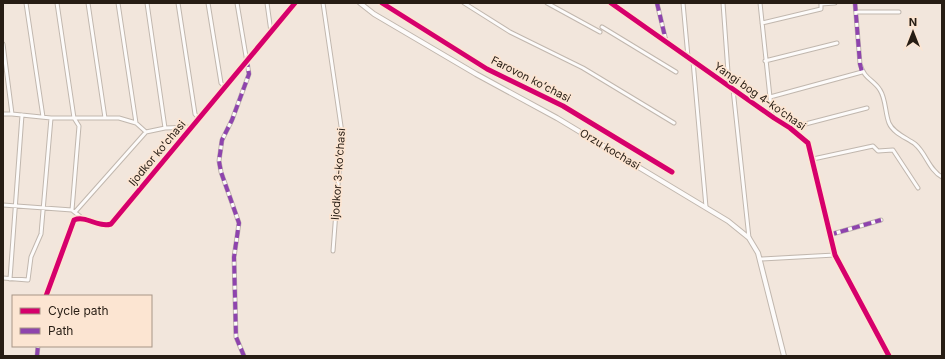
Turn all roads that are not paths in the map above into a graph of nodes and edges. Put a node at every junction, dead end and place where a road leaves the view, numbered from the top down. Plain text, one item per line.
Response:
1 (26, 3) edge
2 (57, 3) edge
3 (88, 3) edge
4 (118, 3) edge
5 (147, 3) edge
6 (178, 3) edge
7 (208, 3) edge
8 (237, 3) edge
9 (267, 3) edge
10 (295, 3) edge
11 (323, 3) edge
12 (360, 3) edge
13 (382, 3) edge
14 (464, 3) edge
15 (547, 3) edge
16 (611, 3) edge
17 (657, 3) edge
18 (683, 3) edge
19 (722, 3) edge
20 (760, 3) edge
21 (835, 3) edge
22 (855, 3) edge
23 (856, 12) junction
24 (899, 12) dead end
25 (762, 23) junction
26 (602, 27) dead end
27 (272, 32) junction
28 (600, 32) dead end
29 (666, 41) junction
30 (836, 42) dead end
31 (3, 44) edge
32 (688, 57) junction
33 (693, 61) junction
34 (766, 61) junction
35 (246, 62) junction
36 (676, 72) dead end
37 (862, 72) junction
38 (729, 86) junction
39 (225, 87) junction
40 (732, 89) junction
41 (770, 97) junction
42 (867, 108) dead end
43 (3, 114) edge
44 (12, 114) junction
45 (22, 115) junction
46 (772, 116) junction
47 (43, 117) junction
48 (52, 118) junction
49 (74, 118) junction
50 (105, 118) junction
51 (199, 119) junction
52 (136, 123) junction
53 (674, 123) dead end
54 (192, 127) junction
55 (165, 128) junction
56 (790, 128) junction
57 (146, 132) junction
58 (813, 159) junction
59 (672, 172) dead end
60 (942, 177) edge
61 (918, 188) dead end
62 (3, 205) edge
63 (16, 206) junction
64 (706, 207) junction
65 (43, 208) junction
66 (74, 211) junction
67 (82, 218) junction
68 (881, 220) dead end
69 (829, 235) junction
70 (750, 238) junction
71 (333, 251) dead end
72 (835, 255) junction
73 (760, 259) junction
74 (3, 278) edge
75 (10, 279) junction
76 (46, 295) edge
77 (244, 356) edge
78 (784, 356) edge
79 (889, 356) edge

1 - 47 street
2 - 49 street
3 - 50 street
4 - 52 street
5 - 55 street, Ijodkor koʻchasi
6 - 51 street, Ijodkor koʻchasi
7 - 39 street
8 - 35 street
9 - 27 street
10 - 27 street, Ijodkor koʻchasi
11 - 71 street, Ijodkor 3-koʼchasi
12 - 64 main road, Orzu kochasi
13 - 59 street, Farovon koʻchasi
14 - 53 street
15 - 28 street
16 - 29 street, Yangi bog 4-koʼchasi
17 - 29 street
18 - 32 street
19 - 38 street
20 - 25 street
21 - 25 street
22 - 23 street
23 - 24 street
23 - 37 street
25 - 34 street
26 - 36 street
27 - 35 street, Ijodkor koʻchasi
29 - 32 street, Yangi bog 4-koʼchasi
30 - 34 street
31 - 44 street
32 - 33 street, Yangi bog 4-koʼchasi
33 - 38 street, Yangi bog 4-koʼchasi
33 - 64 street
34 - 41 street
35 - 39 street, Ijodkor koʻchasi
35 - 77 street
37 - 41 street
37 - 60 street
38 - 40 street, Yangi bog 4-koʼchasi
39 - 51 street, Ijodkor koʻchasi
40 - 46 street, Yangi bog 4-koʼchasi
40 - 70 street
41 - 46 street
42 - 56 street
43 - 44 street
44 - 45 street
45 - 47 street
45 - 63 street
46 - 56 street, Yangi bog 4-koʼchasi
47 - 48 street
48 - 49 street
48 - 65 street
49 - 50 street
49 - 66 street
50 - 52 street
51 - 54 street, Ijodkor koʻchasi
52 - 57 street, Ijodkor koʻchasi
54 - 55 street, Ijodkor koʻchasi
54 - 67 street, Ijodkor koʻchasi
55 - 57 street, Ijodkor koʻchasi
56 - 58 street, Yangi bog 4-koʼchasi
57 - 66 street, Ijodkor koʻchasi
58 - 61 street
58 - 69 street, Yangi bog 4-koʼchasi
62 - 63 street
63 - 65 street
63 - 75 street
64 - 70 main road, Orzu kochasi
65 - 66 street
65 - 75 street
66 - 67 street, Ijodkor koʻchasi
67 - 76 street
68 - 69 street
69 - 72 street, Yangi bog 4-koʼchasi
70 - 73 main road, Orzu kochasi
72 - 73 street
72 - 79 street, Yangi bog 4-koʼchasi
73 - 78 main road, Orzu kochasi
74 - 75 street

